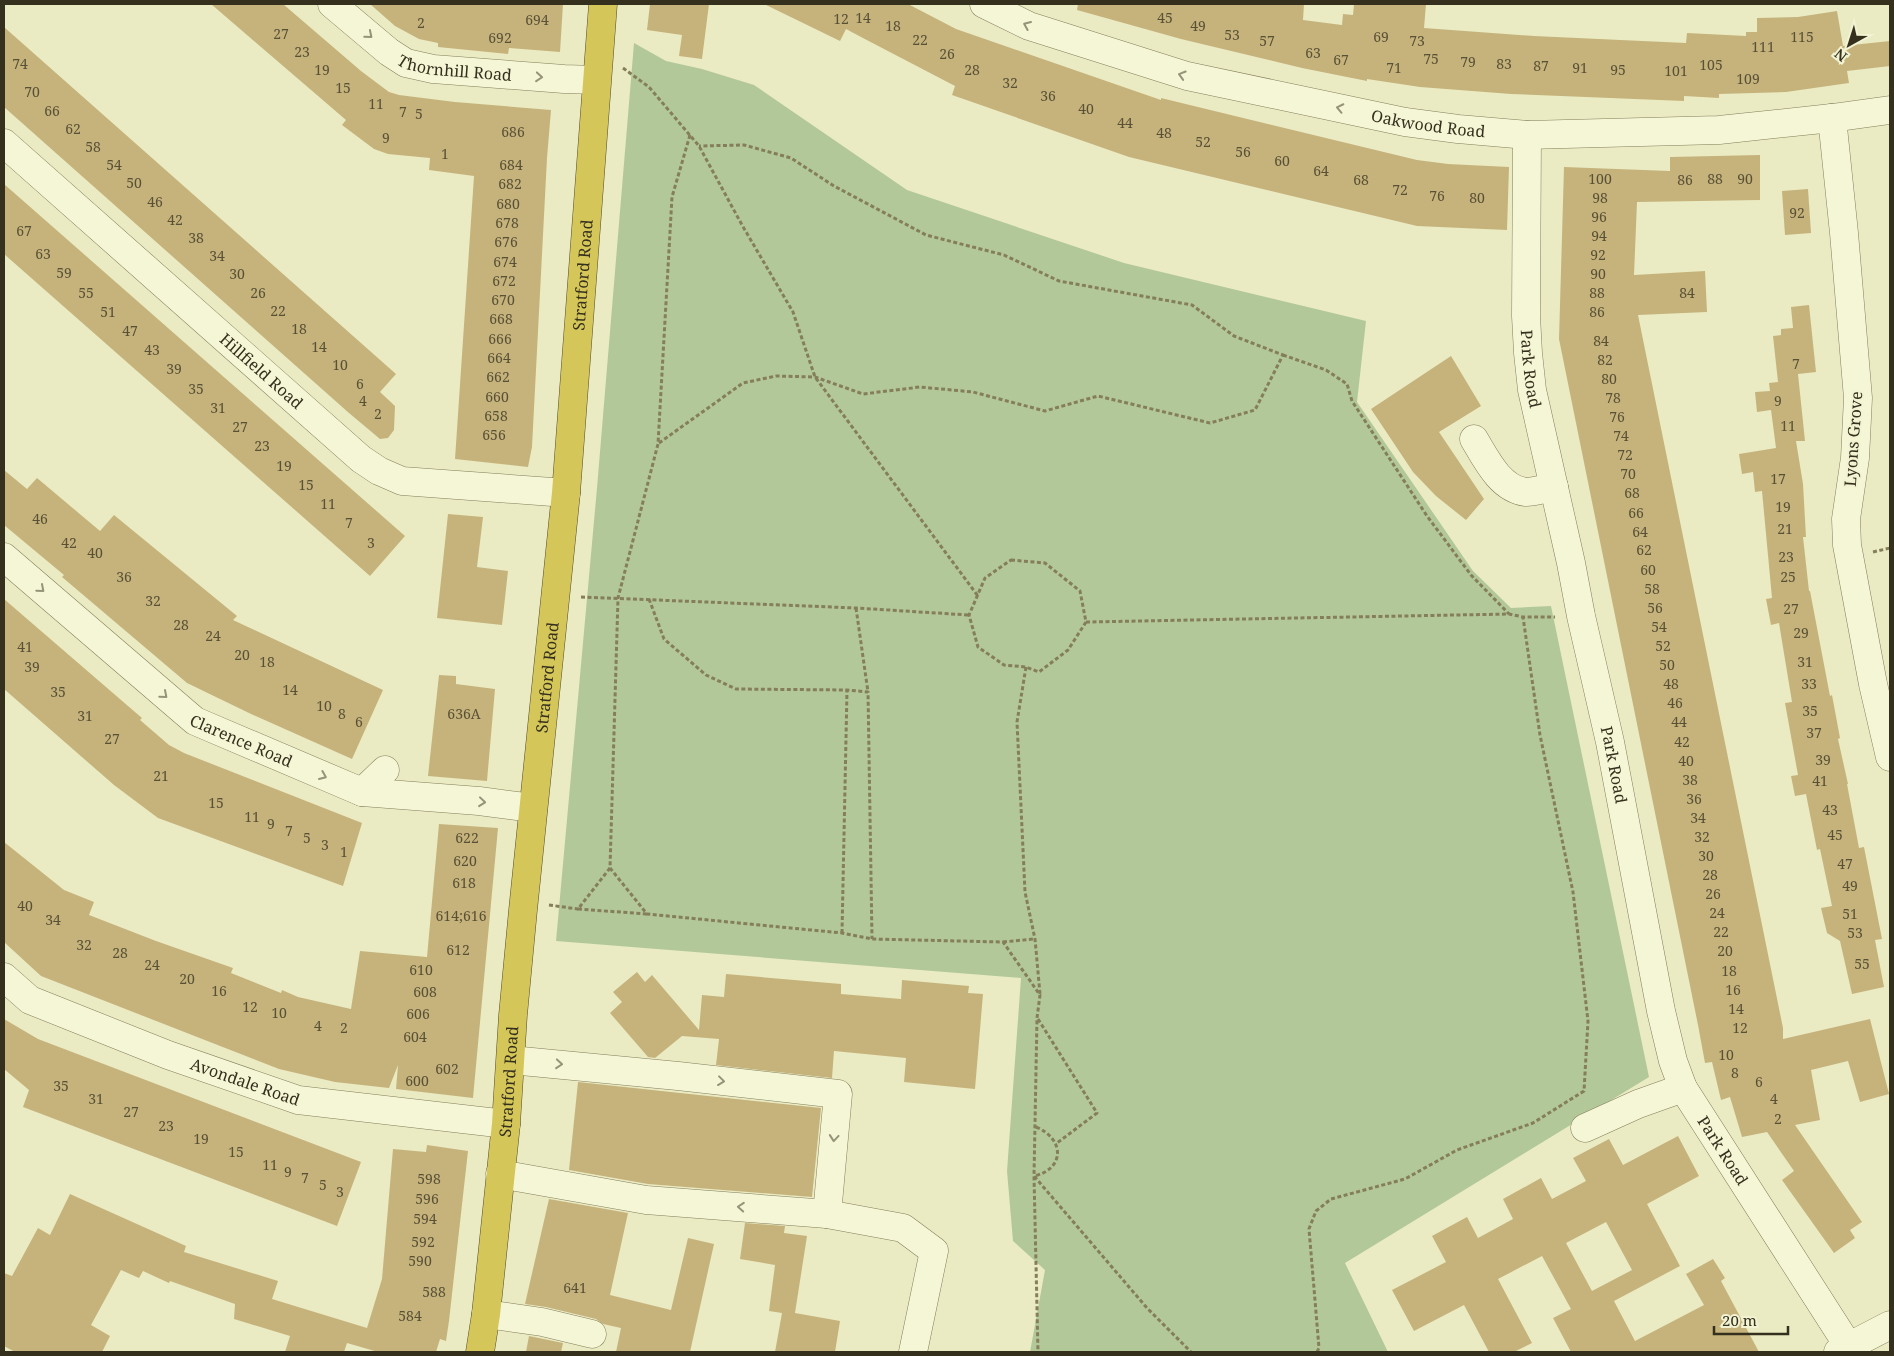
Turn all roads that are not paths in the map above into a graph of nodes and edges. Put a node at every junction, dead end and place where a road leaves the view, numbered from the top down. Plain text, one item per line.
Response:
1 (332, 4) edge
2 (603, 4) edge
3 (984, 4) edge
4 (596, 80) junction
5 (1890, 110) edge
6 (1832, 118) junction
7 (1527, 135) junction
8 (4, 143) edge
9 (1474, 439) dead end
10 (1554, 487) junction
11 (566, 493) junction
12 (4, 557) edge
13 (1890, 757) edge
14 (385, 770) dead end
15 (362, 792) junction
16 (533, 808) junction
17 (4, 977) edge
18 (511, 1060) junction
19 (1683, 1088) junction
20 (506, 1124) junction
21 (1585, 1128) dead end
22 (500, 1174) junction
23 (827, 1214) junction
24 (486, 1314) junction
25 (1890, 1325) edge
26 (592, 1334) dead end
27 (1843, 1350) edge
28 (480, 1352) edge
29 (913, 1352) edge

1 -> 4 street, Thornhill Road
2 - 4 highway, Stratford Road
7 -> 3 street, Oakwood Road
4 - 11 highway, Stratford Road
5 - 6 street, Oakwood Road
6 - 7 street, Oakwood Road
6 - 13 street, Lyons Grove
7 - 10 street, Park Road
8 - 11 street, Hillfield Road
9 - 10 street
10 - 19 street, Park Road
11 - 16 highway, Stratford Road
12 -> 15 street, Clarence Road
14 - 15 street
15 -> 16 street, Clarence Road
16 - 18 highway, Stratford Road
17 - 20 street, Avondale Road
18 - 20 highway, Stratford Road
18 -> 23 street
19 - 21 street
19 - 27 street, Park Road
20 - 22 highway, Stratford Road
23 -> 22 street
22 - 24 highway, Stratford Road
23 - 29 street
24 - 26 street
24 - 28 highway, Stratford Road
25 - 27 street

